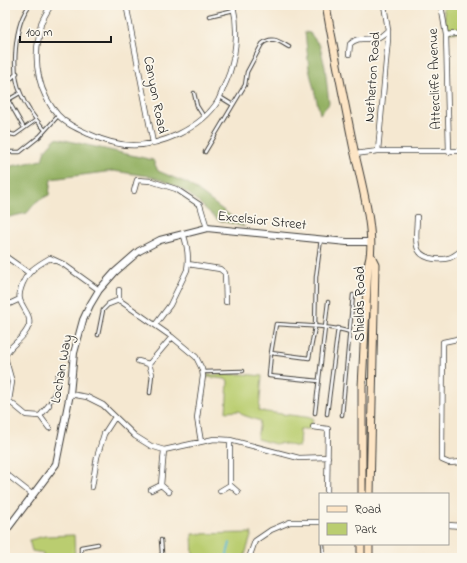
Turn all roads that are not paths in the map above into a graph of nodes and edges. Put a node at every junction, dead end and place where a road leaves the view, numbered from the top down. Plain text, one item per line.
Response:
1 (30, 5) edge
2 (51, 5) edge
3 (125, 5) edge
4 (326, 5) edge
5 (384, 5) edge
6 (441, 5) edge
7 (234, 8) edge
8 (209, 16) dead end
9 (388, 30) junction
10 (462, 33) edge
11 (446, 35) junction
12 (289, 47) dead end
13 (350, 54) dead end
14 (17, 74) junction
15 (20, 93) junction
16 (194, 93) dead end
17 (220, 97) junction
18 (8, 100) junction
19 (5, 102) edge
20 (233, 105) junction
21 (58, 116) junction
22 (204, 118) junction
23 (36, 120) junction
24 (5, 126) edge
25 (24, 128) junction
26 (45, 130) junction
27 (153, 143) junction
28 (378, 151) junction
29 (462, 151) edge
30 (5, 152) edge
31 (205, 152) dead end
32 (449, 152) junction
33 (355, 154) junction
34 (134, 191) dead end
35 (417, 217) dead end
36 (208, 228) junction
37 (184, 233) junction
38 (321, 239) junction
39 (371, 242) junction
40 (462, 250) edge
41 (5, 256) edge
42 (371, 256) junction
43 (188, 264) junction
44 (29, 272) junction
45 (99, 290) junction
46 (119, 290) dead end
47 (353, 295) dead end
48 (20, 299) junction
49 (119, 300) junction
50 (226, 302) dead end
51 (328, 302) dead end
52 (109, 304) joint
53 (5, 306) edge
54 (155, 325) junction
55 (315, 327) junction
56 (325, 327) junction
57 (338, 328) junction
58 (350, 332) junction
59 (98, 335) dead end
60 (172, 337) junction
61 (462, 338) edge
62 (271, 353) junction
63 (5, 356) edge
64 (138, 360) dead end
65 (149, 364) junction
66 (243, 371) dead end
67 (202, 372) junction
68 (152, 374) joint
69 (57, 376) dead end
70 (319, 382) junction
71 (150, 393) dead end
72 (70, 394) junction
73 (7, 402) edge
74 (49, 405) joint
75 (315, 413) dead end
76 (327, 414) dead end
77 (342, 415) dead end
78 (40, 416) junction
79 (115, 417) junction
80 (313, 427) dead end
81 (49, 428) dead end
82 (230, 440) junction
83 (201, 442) junction
84 (164, 450) junction
85 (328, 457) junction
86 (462, 462) edge
87 (5, 473) edge
88 (162, 485) junction
89 (230, 485) junction
90 (92, 487) dead end
91 (151, 490) dead end
92 (220, 491) dead end
93 (169, 492) dead end
94 (238, 492) dead end
95 (328, 493) edge
96 (362, 493) edge
97 (370, 493) edge
98 (33, 495) junction
99 (319, 522) edge
100 (449, 525) edge
101 (462, 526) edge
102 (5, 532) edge
103 (161, 540) dead end
104 (98, 544) dead end
105 (323, 545) edge
106 (361, 545) edge
107 (369, 545) edge
108 (81, 558) edge
109 (159, 558) edge
110 (249, 558) edge
111 (324, 558) edge
112 (361, 558) edge
113 (369, 558) edge

1 - 14 lane
2 - 21 street
3 - 27 street, Canyon Road
4 - 33 main road
5 - 9 street, Netherton Road
6 - 11 street, Attercliffe Avenue
7 - 8 lane
7 - 17 street, Canyon Road
9 - 13 street
9 - 28 street, Netherton Road
10 - 11 street
11 - 32 street, Attercliffe Avenue
12 - 20 lane
14 - 15 lane
14 - 18 lane
15 - 18 lane
15 - 23 lane
16 - 22 lane
17 - 20 lane
17 - 22 street, Canyon Road
18 - 19 lane
18 - 25 lane
20 - 31 lane
21 - 26 lane
21 - 27 street, Canyon Road
22 - 27 street, Canyon Road
23 - 25 lane
23 - 26 lane
24 - 25 lane
26 - 30 lane
28 - 32 street
28 - 33 street
29 - 32 street
33 - 39 main road
34 - 36 street, Excelsior Street
35 - 40 street
36 - 37 street, Lochan Way
36 - 38 street, Excelsior Street
37 - 43 street
37 - 45 street, Lochan Way
38 - 39 street, Excelsior Street
38 - 55 lane
39 - 42 main road
41 - 44 street
42 - 96 main road, Shields Road
42 - 97 main road, Shields Road
43 - 50 street
43 - 54 street
44 - 45 street
44 - 48 street
45 - 72 street, Lochan Way
46 - 49 street
47 - 58 lane
48 - 53 street
48 - 63 street
49 - 52 street
49 - 54 street
51 - 56 lane
52 - 59 lane
54 - 60 street
55 - 56 lane
55 - 62 lane
55 - 62 lane
56 - 57 lane
56 - 70 lane
57 - 58 lane
57 - 76 lane
58 - 77 lane
60 - 65 street
60 - 67 street
61 - 86 street
62 - 70 lane
63 - 73 street
64 - 65 street
65 - 68 street
66 - 67 lane
67 - 83 street
68 - 71 lane
69 - 74 lane
70 - 75 lane
72 - 79 street
72 - 98 street, Lochan Way
73 - 78 street
74 - 78 street
78 - 81 street
79 - 84 street
79 - 90 street
80 - 85 street
82 - 83 street
82 - 85 street
82 - 89 street
83 - 84 street
84 - 88 street
85 - 95 street
87 - 98 street
88 - 91 street
88 - 93 street
89 - 92 street
89 - 94 street
98 - 102 street, Lochan Way
99 - 110 street
100 - 101 street
103 - 109 lane
104 - 108 lane
105 - 111 lane
106 - 112 main road
107 - 113 main road

